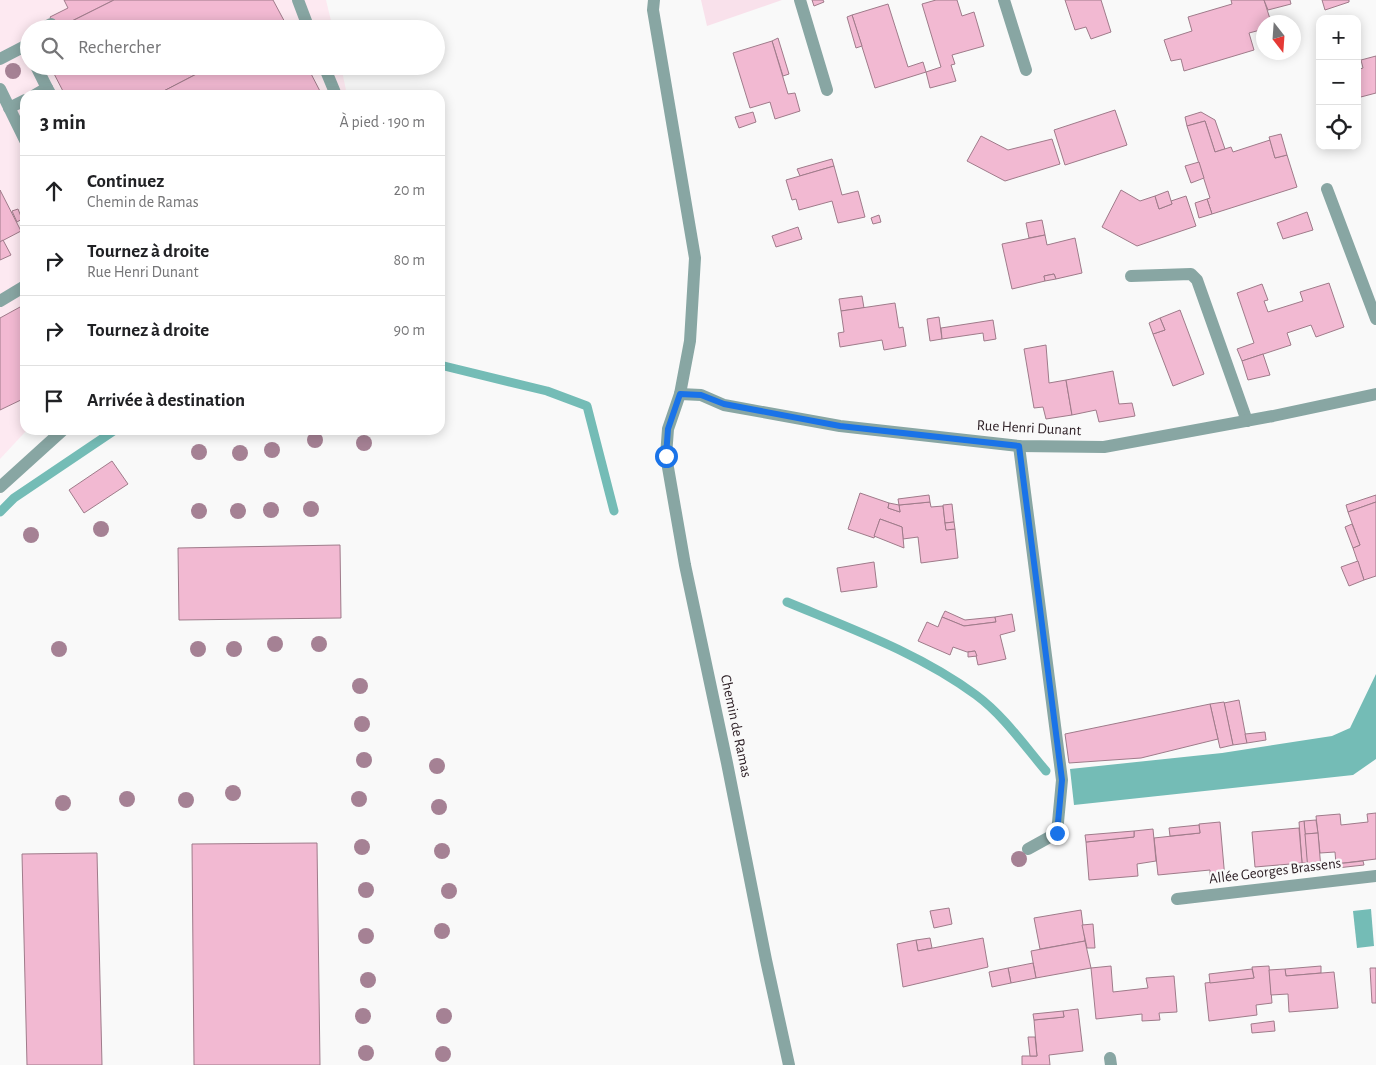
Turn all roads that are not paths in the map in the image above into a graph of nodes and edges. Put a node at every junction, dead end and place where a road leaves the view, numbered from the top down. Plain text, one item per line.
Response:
1 (298, 0) edge
2 (654, 0) edge
3 (800, 0) edge
4 (1004, 0) edge
5 (306, 20) edge
6 (20, 49) edge
7 (0, 59) edge
8 (1026, 70) dead end
9 (41, 75) edge
10 (328, 75) edge
11 (0, 89) edge
12 (48, 90) edge
13 (334, 90) edge
14 (827, 90) dead end
15 (20, 102) edge
16 (9, 108) junction
17 (20, 130) edge
18 (1327, 189) dead end
19 (1131, 276) dead end
20 (20, 289) edge
21 (0, 301) edge
22 (1376, 319) edge
23 (680, 394) junction
24 (1376, 394) edge
25 (1247, 421) junction
26 (57, 435) edge
27 (1019, 446) junction
28 (0, 487) edge
29 (1028, 849) dead end
30 (1376, 876) edge
31 (1177, 899) dead end
32 (789, 1065) edge

1 - 5 street
2 - 23 street, Chemin de Ramas
3 - 14 street
4 - 8 street
6 - 7 street
9 - 12 street
10 - 13 street
11 - 16 street
15 - 16 street
16 - 17 street
18 - 22 street
19 - 25 street
20 - 21 street
23 - 27 street, Rue Henri Dunant
23 - 32 street, Chemin de Ramas
24 - 25 street, Rue Henri Dunant
25 - 27 street, Rue Henri Dunant
26 - 28 street
27 - 29 street
30 - 31 street, Allée Georges Brassens

